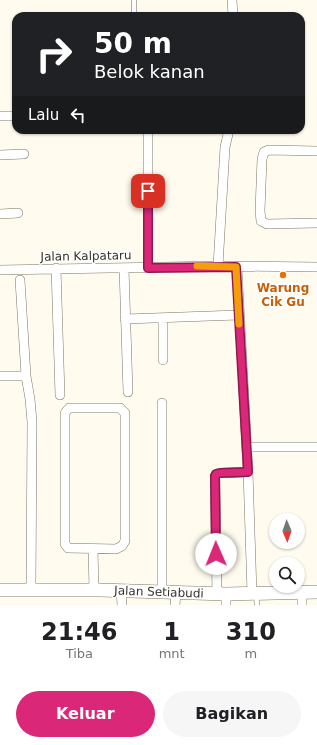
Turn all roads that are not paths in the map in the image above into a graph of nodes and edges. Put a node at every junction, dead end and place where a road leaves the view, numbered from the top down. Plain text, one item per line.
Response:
1 (134, 0) edge
2 (232, 0) edge
3 (134, 12) edge
4 (233, 12) edge
5 (0, 116) edge
6 (12, 116) edge
7 (148, 134) edge
8 (228, 134) edge
9 (317, 151) edge
10 (24, 154) dead end
11 (0, 155) edge
12 (18, 213) dead end
13 (0, 214) edge
14 (317, 223) edge
15 (218, 266) junction
16 (236, 267) junction
17 (317, 267) edge
18 (56, 268) junction
19 (124, 268) junction
20 (148, 268) junction
21 (0, 270) edge
22 (20, 280) dead end
23 (238, 315) junction
24 (163, 318) junction
25 (125, 319) junction
26 (163, 360) dead end
27 (0, 376) edge
28 (26, 376) junction
29 (128, 392) dead end
30 (60, 395) dead end
31 (162, 403) dead end
32 (247, 447) junction
33 (317, 447) edge
34 (248, 472) junction
35 (93, 549) junction
36 (31, 589) junction
37 (0, 590) edge
38 (94, 590) junction
39 (121, 590) junction
40 (305, 592) edge
41 (317, 592) edge
42 (162, 593) junction
43 (293, 593) edge
44 (302, 593) edge
45 (255, 597) edge
46 (223, 598) edge
47 (176, 599) edge
48 (122, 605) edge
49 (302, 605) edge

1 - 3 lane
2 - 4 street
5 - 6 street
7 - 20 street
8 - 15 street
9 - 14 street
10 - 11 street
12 - 13 street
15 - 16 street, Jalan Kalpataru
15 - 20 street, Jalan Kalpataru
16 - 17 street, Jalan Kalpataru
16 - 23 street
18 - 19 street, Jalan Kalpataru
18 - 21 street, Jalan Kalpataru
18 - 30 street
19 - 20 street, Jalan Kalpataru
19 - 25 street
22 - 28 street
23 - 24 street
23 - 32 street
24 - 25 street
24 - 26 street
25 - 29 street
27 - 28 street
28 - 36 street
31 - 42 street
32 - 33 street
32 - 34 street
34 - 45 street
34 - 46 street
35 - 35 street
35 - 38 street
36 - 37 street, Jalan Setiabudi
36 - 38 street, Jalan Setiabudi
38 - 39 street, Jalan Setiabudi
39 - 42 street, Jalan Setiabudi
39 - 48 street
40 - 41 street, Jalan Setiabudi
42 - 47 street, Jalan Setiabudi
43 - 45 street, Jalan Setiabudi
44 - 49 street
45 - 46 street, Jalan Setiabudi
46 - 47 street, Jalan Setiabudi

